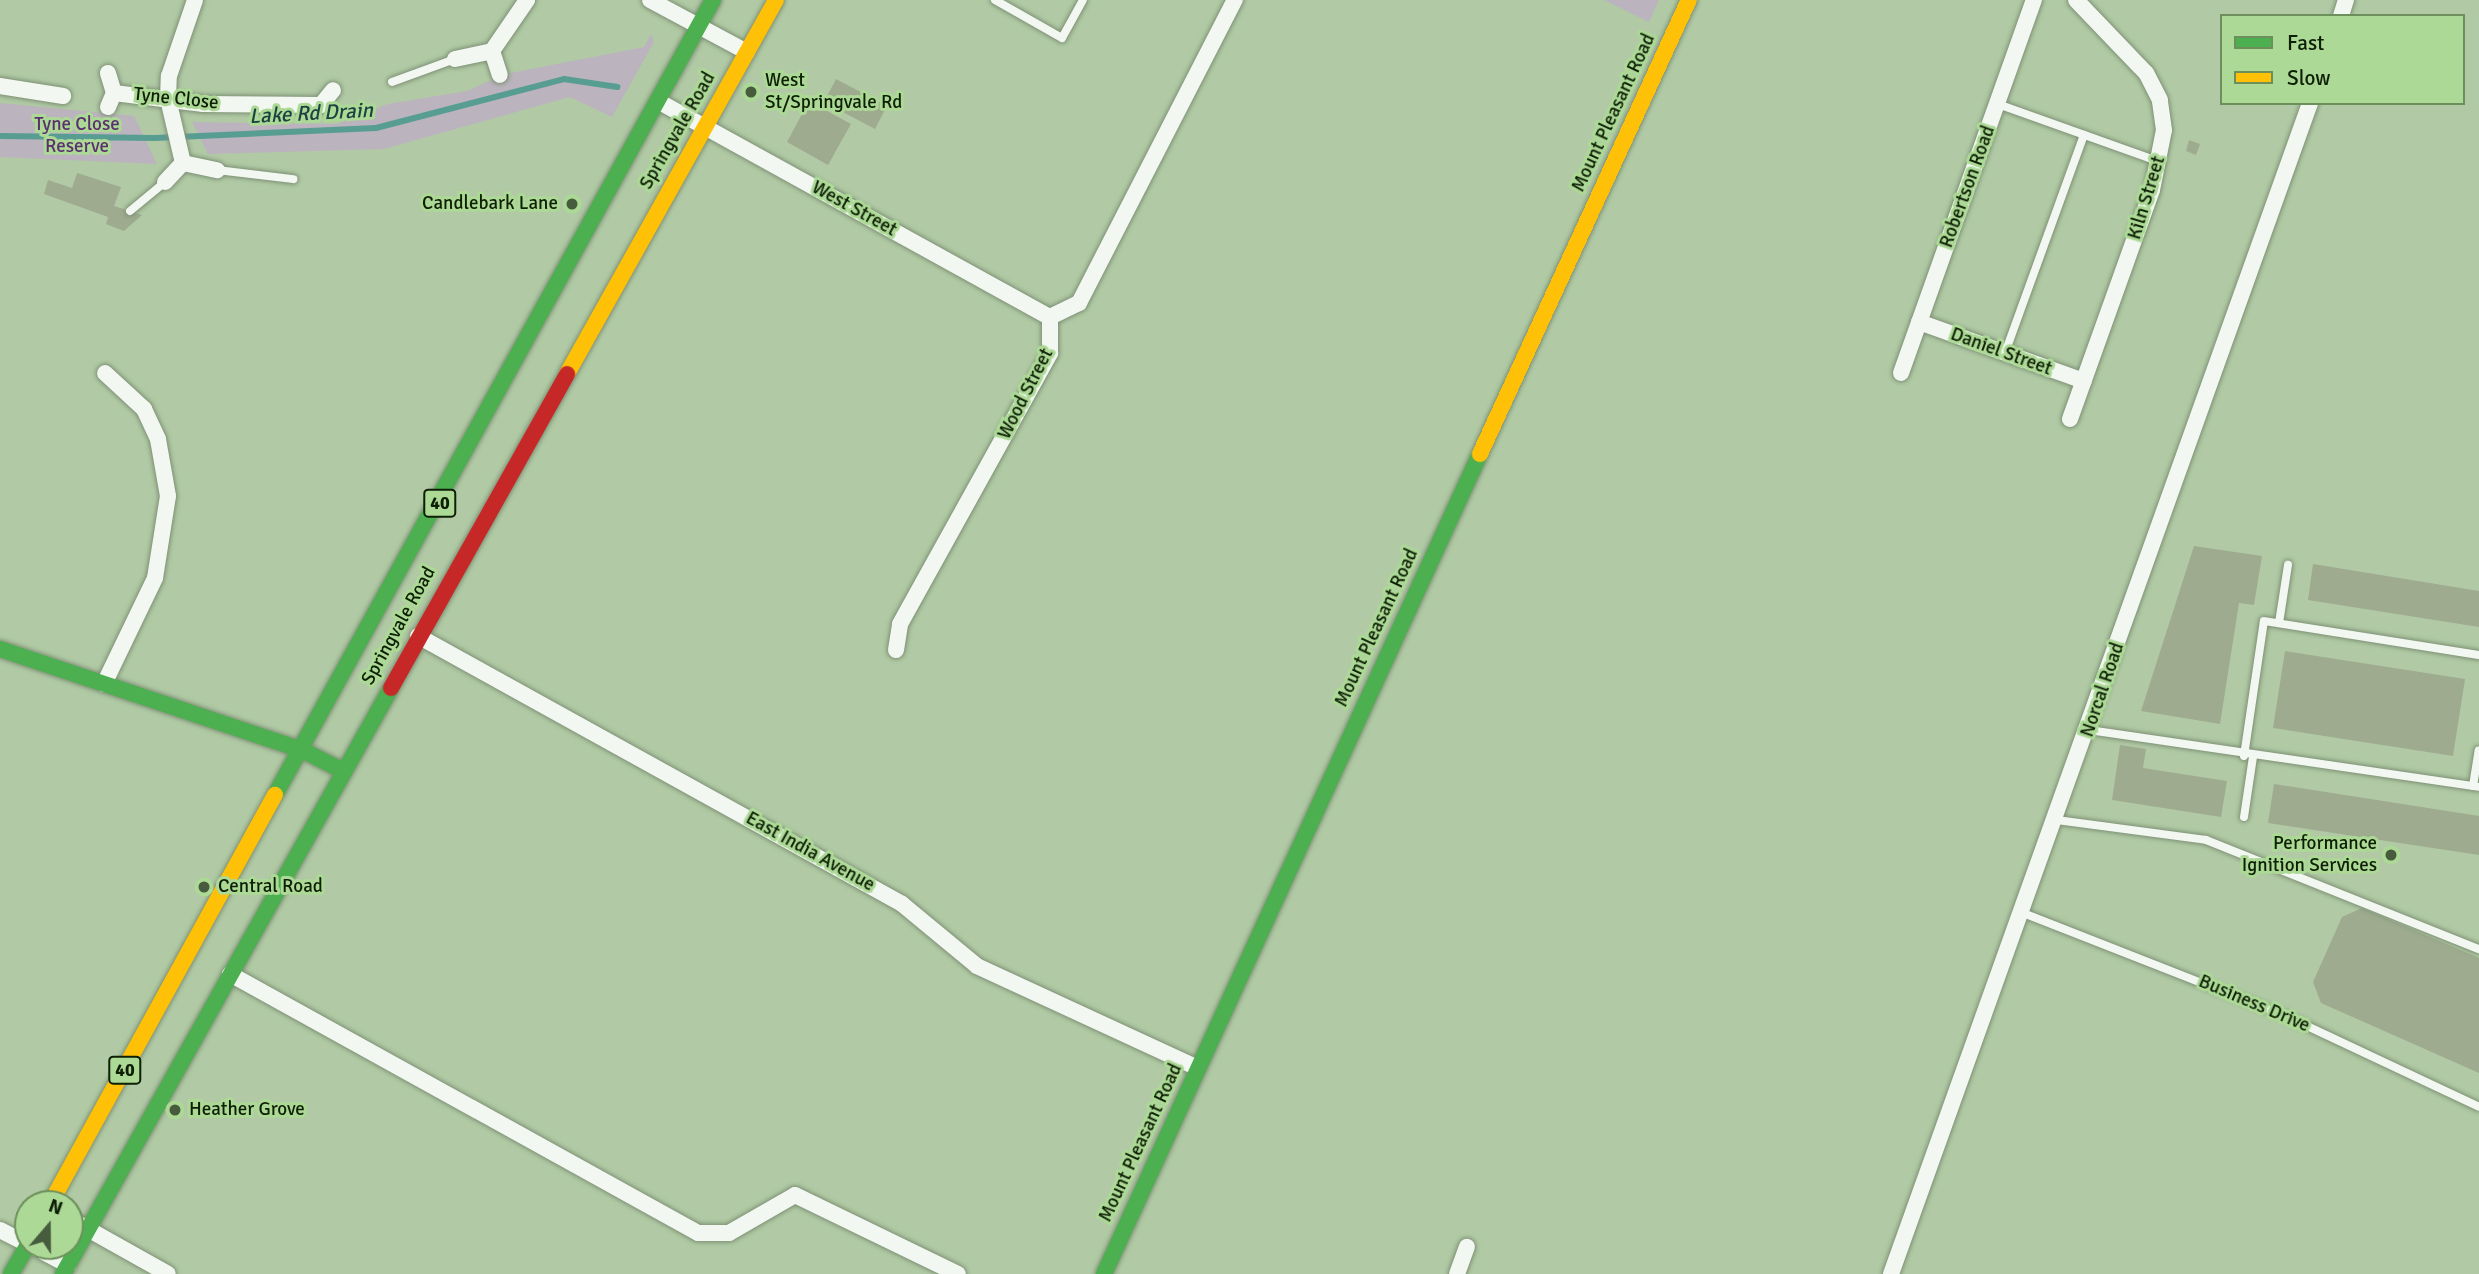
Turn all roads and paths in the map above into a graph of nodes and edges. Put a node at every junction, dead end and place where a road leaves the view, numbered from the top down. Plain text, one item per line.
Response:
1 (195, 0) edge
2 (527, 0) edge
3 (650, 0) edge
4 (713, 0) edge
5 (776, 0) edge
6 (995, 0) edge
7 (1083, 0) edge
8 (1235, 0) edge
9 (1689, 0) edge
10 (2034, 0) edge
11 (2076, 0) edge
12 (699, 26) junction
13 (492, 51) junction
14 (747, 52) junction
15 (455, 59) joint
16 (108, 73) dead end
17 (500, 75) dead end
18 (393, 82) dead end
19 (0, 86) edge
20 (333, 90) dead end
21 (63, 96) dead end
22 (168, 99) junction
23 (658, 102) junction
24 (1998, 104) junction
25 (2309, 105) edge
26 (704, 127) junction
27 (2084, 135) junction
28 (179, 147) junction
29 (2160, 162) junction
30 (217, 170) joint
31 (293, 179) dead end
32 (165, 182) joint
33 (130, 211) dead end
34 (1050, 317) junction
35 (1919, 322) junction
36 (2005, 353) junction
37 (105, 373) dead end
38 (1901, 373) dead end
39 (2084, 381) junction
40 (2070, 419) dead end
41 (2288, 565) dead end
42 (2279, 623) junction
43 (418, 636) junction
44 (0, 649) edge
45 (896, 650) dead end
46 (2479, 655) edge
47 (104, 684) junction
48 (2089, 730) junction
49 (302, 750) junction
50 (2479, 750) edge
51 (2244, 756) junction
52 (2253, 757) junction
53 (343, 771) junction
54 (2476, 787) edge
55 (2244, 817) dead end
56 (2057, 820) junction
57 (2023, 913) junction
58 (2479, 949) edge
59 (230, 974) junction
60 (1198, 1068) junction
61 (2479, 1107) edge
62 (58, 1190) edge
63 (84, 1227) edge
64 (88, 1229) junction
65 (1467, 1247) dead end
66 (66, 1269) edge
67 (168, 1274) edge
68 (958, 1274) edge
69 (1104, 1274) edge
70 (1457, 1274) edge
71 (1891, 1274) edge

1 - 22 street
2 - 13 street
3 - 12 street
4 - 12 main road, Springvale Road / 40
5 - 14 main road, Springvale Road / 40
6 - 7 lane
8 - 34 street
9 - 60 main road, Mount Pleasant Road
10 - 24 street, Robertson Road
11 - 29 street, Kiln Street
12 - 14 street
12 - 23 main road, Springvale Road / 40
13 - 15 street
13 - 17 street
14 - 26 main road, Springvale Road / 40
15 - 18 lane
16 - 22 street, Tyne Close
19 - 21 street
20 - 22 street, Tyne Close
22 - 28 street
23 - 26 street, West Street
23 - 49 main road, Springvale Road / 40
24 - 27 lane
24 - 35 street, Robertson Road
25 - 48 street, Norcal Road
26 - 34 street, West Street
26 - 43 main road, Springvale Road / 40
27 - 29 lane
27 - 36 lane
28 - 30 street
28 - 32 street
29 - 39 street, Kiln Street
30 - 31 lane
32 - 33 lane
34 - 45 street, Wood Street
35 - 36 street, Daniel Street
35 - 38 street, Robertson Road
36 - 39 street, Daniel Street
37 - 47 street
39 - 40 street, Kiln Street
41 - 42 lane
42 - 46 lane
42 - 51 lane
43 - 53 main road, Springvale Road / 40
43 - 60 street, East India Avenue
44 - 47 main road
47 - 49 main road
48 - 51 lane
48 - 56 street, Norcal Road
49 - 53 main road
49 - 62 main road, Springvale Road / 40
50 - 54 lane
51 - 52 lane
52 - 54 lane
52 - 55 lane
53 - 59 main road, Springvale Road / 40
56 - 57 street, Norcal Road
56 - 58 lane
57 - 61 lane, Business Drive
57 - 71 street, Norcal Road
59 - 64 main road, Springvale Road / 40
59 - 68 street
60 - 69 main road, Mount Pleasant Road
63 - 64 street
64 - 66 main road, Springvale Road / 40
64 - 67 street
65 - 70 street

